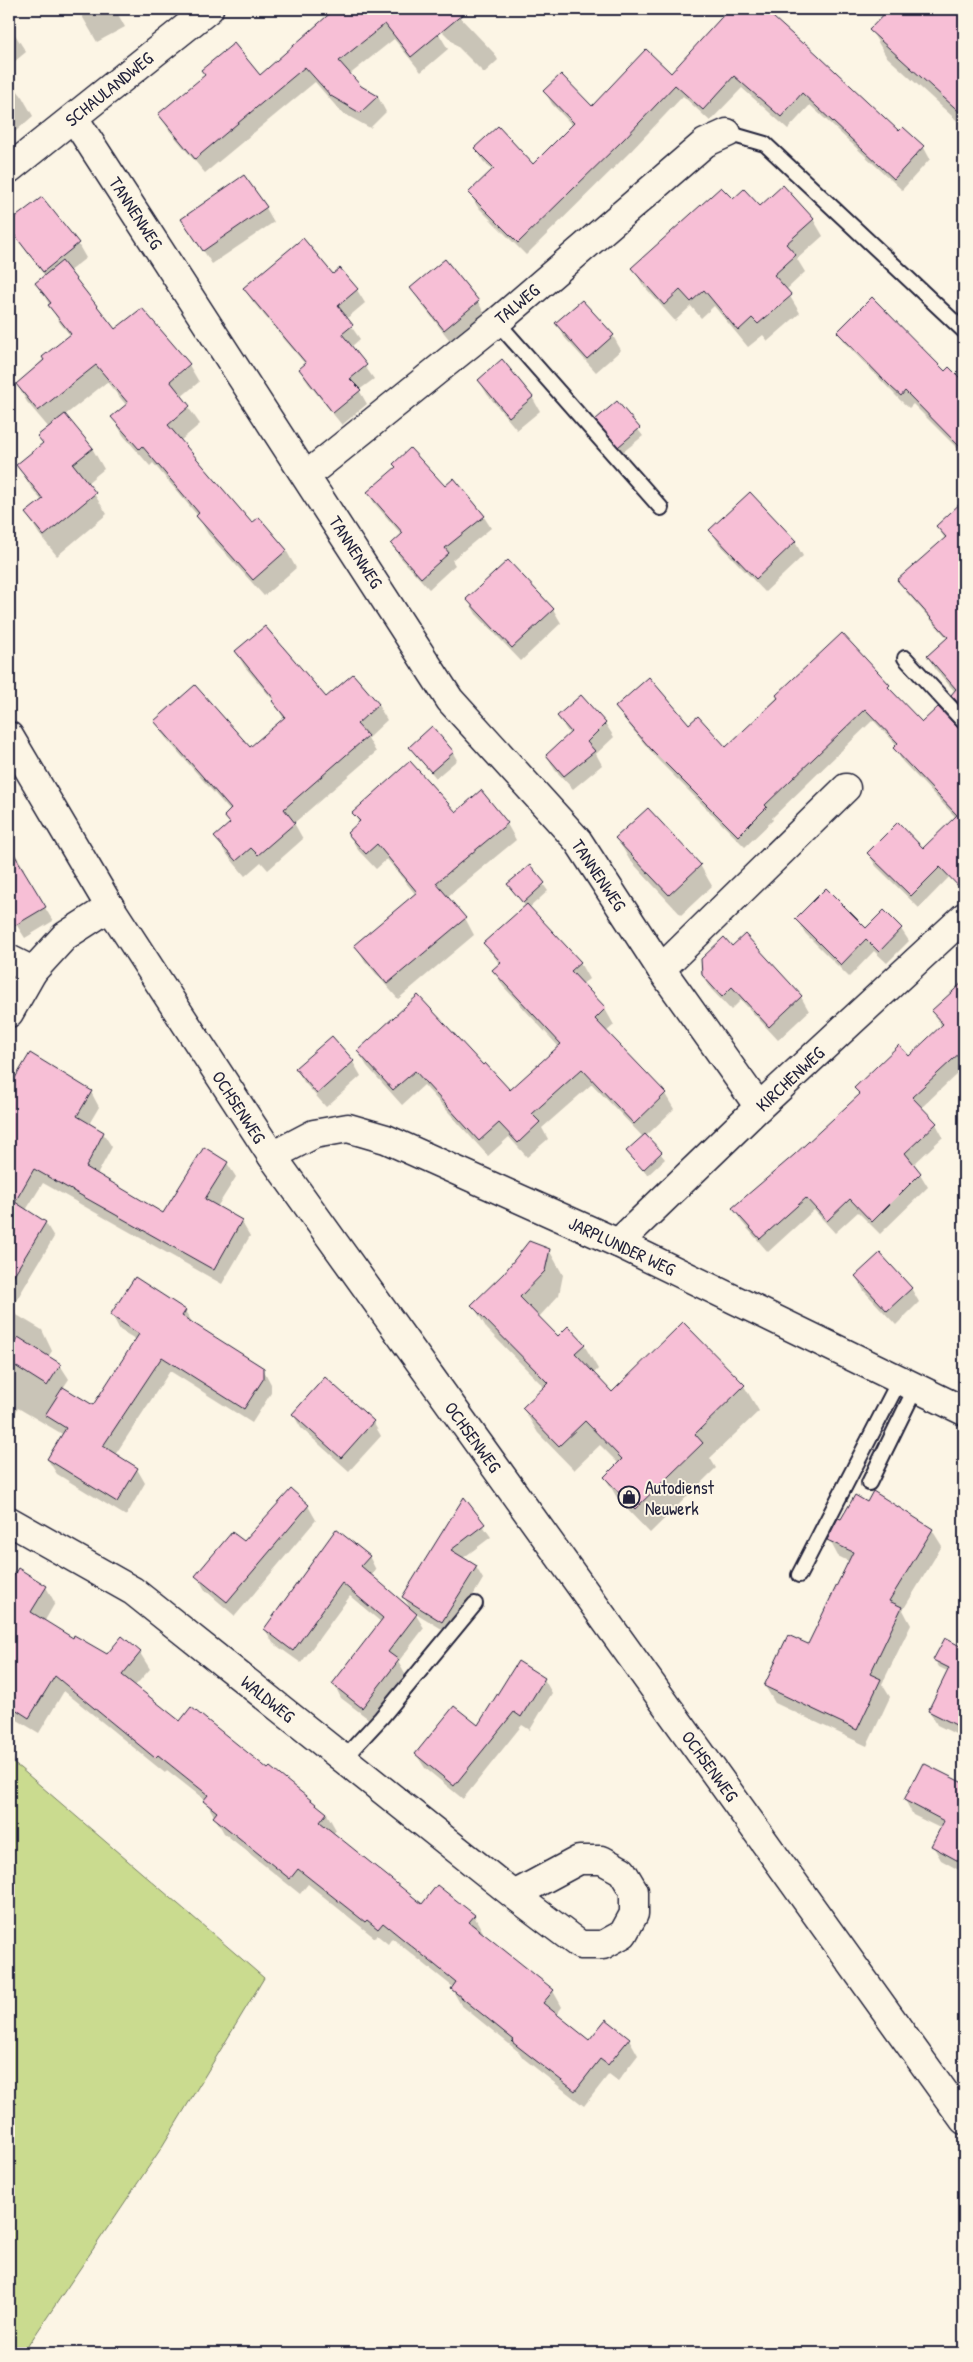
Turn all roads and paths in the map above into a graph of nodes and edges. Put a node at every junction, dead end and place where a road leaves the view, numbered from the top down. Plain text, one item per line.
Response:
1 (210, 9) edge
2 (74, 118) junction
3 (727, 133) joint
4 (9, 169) edge
5 (497, 322) junction
6 (964, 332) edge
7 (307, 475) junction
8 (661, 508) dead end
9 (905, 658) dead end
10 (964, 722) edge
11 (9, 736) edge
12 (846, 788) dead end
13 (110, 907) junction
14 (964, 917) edge
15 (9, 959) edge
16 (662, 969) junction
17 (33, 972) junction
18 (9, 1013) edge
19 (759, 1108) junction
20 (272, 1156) junction
21 (618, 1243) junction
22 (908, 1383) junction
23 (964, 1411) edge
24 (868, 1483) dead end
25 (9, 1521) edge
26 (799, 1575) dead end
27 (475, 1604) dead end
28 (343, 1759) junction
29 (514, 1895) dead end
30 (964, 2120) edge

1 - 2 street, SCHAULANDWEG
2 - 4 street, SCHAULANDWEG
2 - 7 street, TANNENWEG
3 - 5 street, TALWEG
3 - 6 lane
5 - 7 street, TALWEG
5 - 8 lane
7 - 16 street, TANNENWEG
9 - 10 lane
11 - 13 street, OCHSENWEG
12 - 16 street
13 - 17 street
13 - 20 street, OCHSENWEG
14 - 19 street, KIRCHENWEG
15 - 17 street
16 - 19 street, TANNENWEG
17 - 18 street
19 - 21 street, KIRCHENWEG
20 - 21 street, JARPLUNDER WEG
20 - 30 street, OCHSENWEG
21 - 22 street, JARPLUNDER WEG
22 - 23 street, JARPLUNDER WEG
22 - 24 lane
22 - 26 lane
25 - 28 street, WALDWEG
27 - 28 lane
28 - 29 street, WALDWEG

